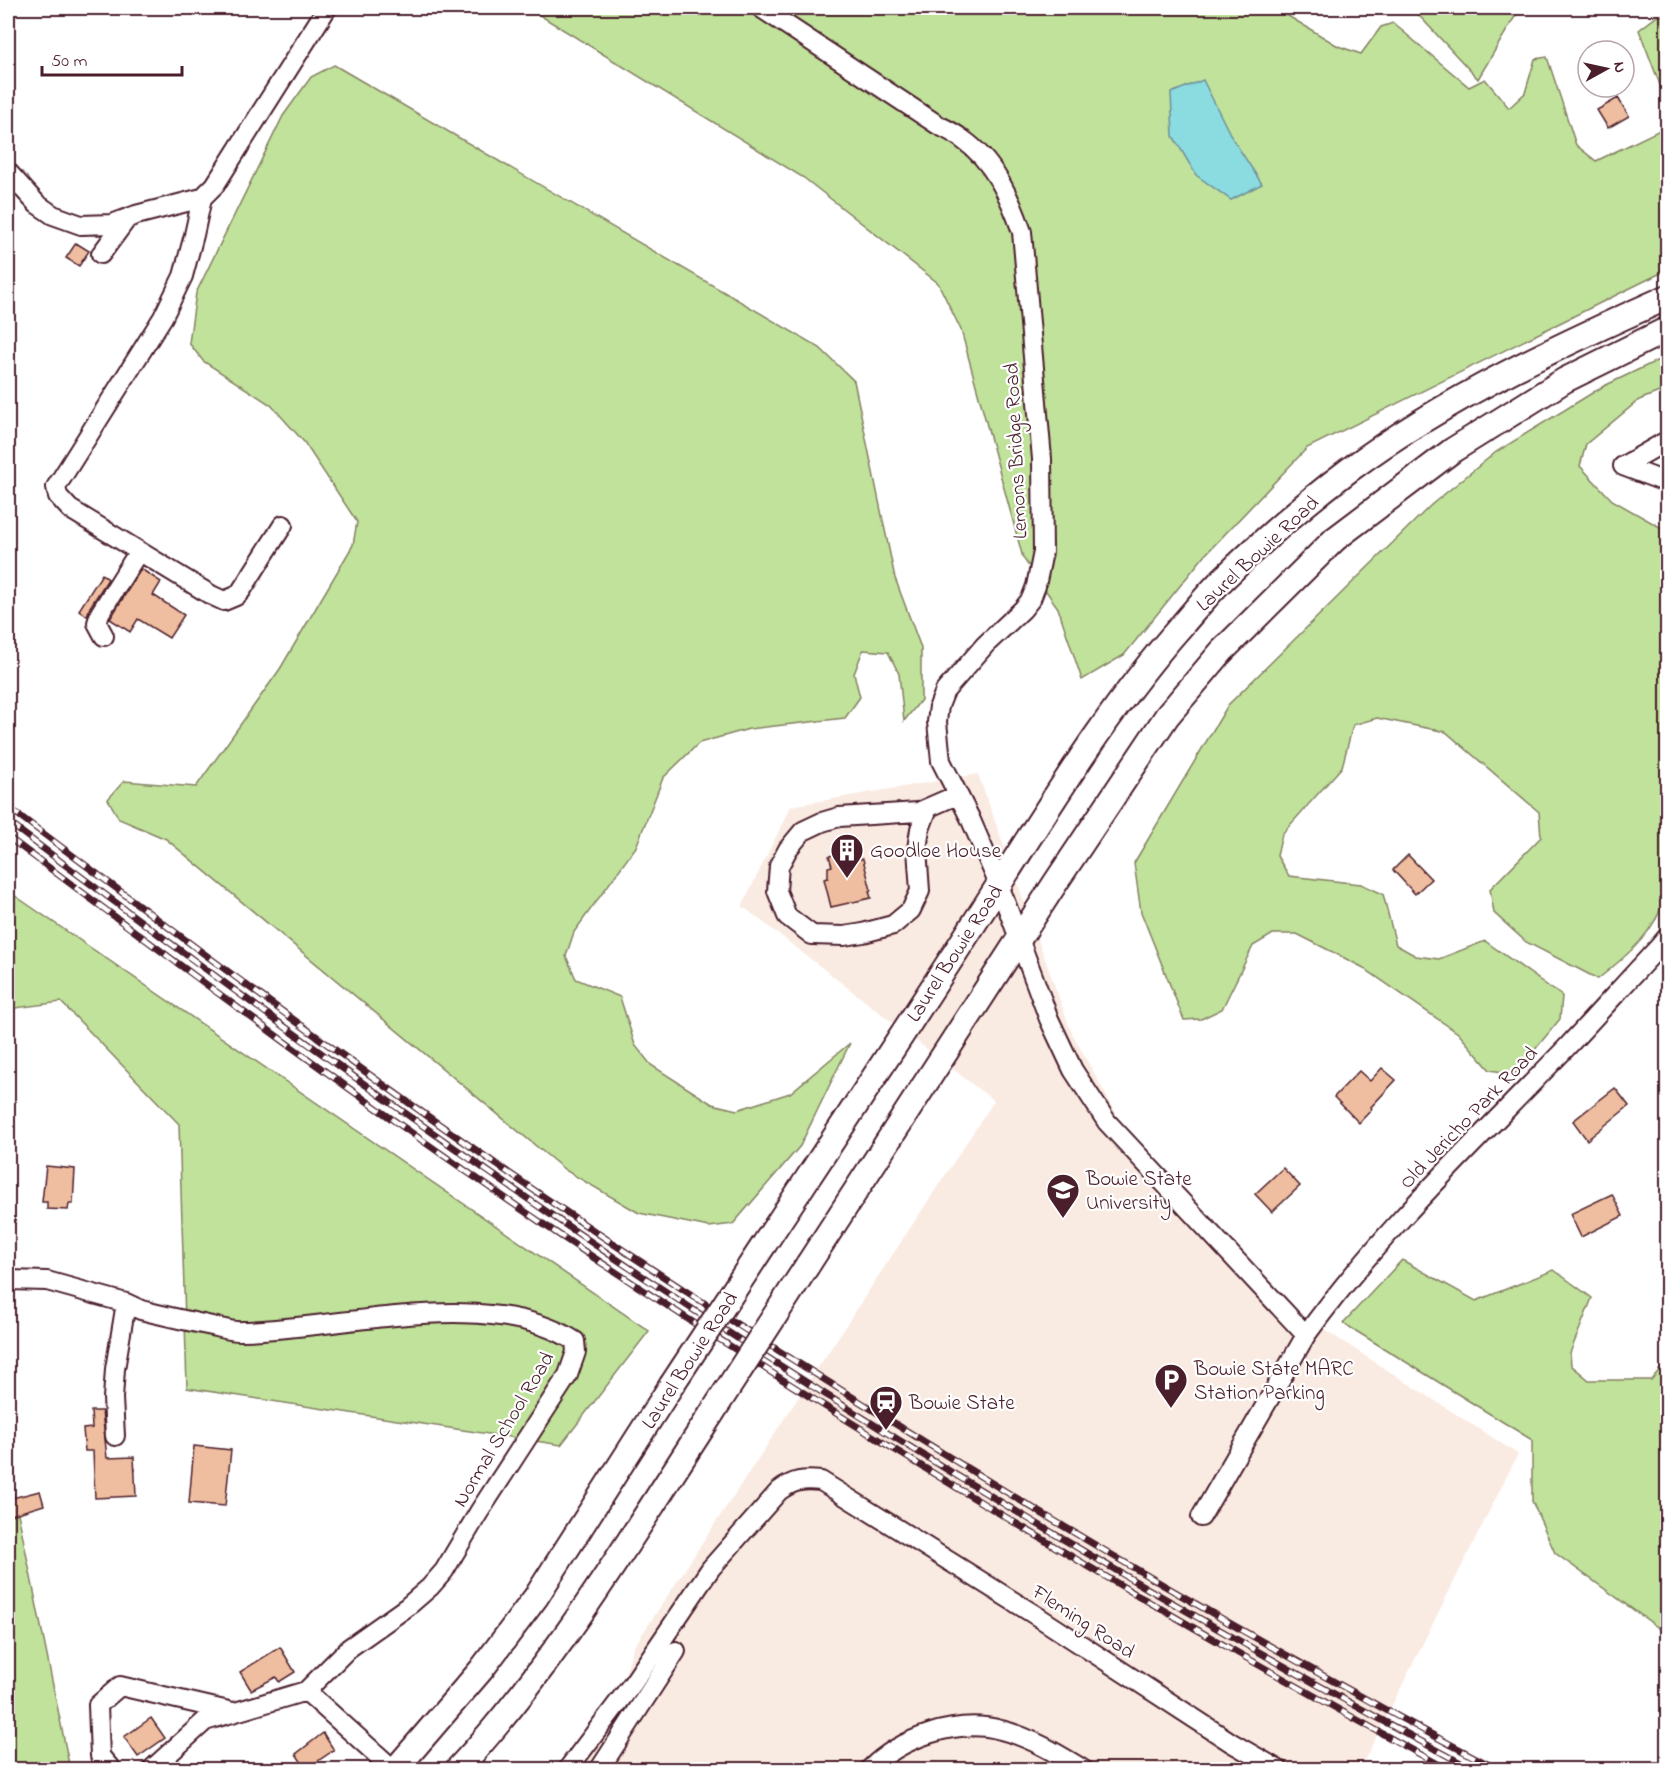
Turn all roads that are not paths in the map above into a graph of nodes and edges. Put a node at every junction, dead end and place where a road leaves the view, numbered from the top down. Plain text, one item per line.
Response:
1 (327, 8) edge
2 (761, 8) edge
3 (8, 172) edge
4 (202, 198) junction
5 (126, 220) junction
6 (101, 254) dead end
7 (1668, 297) edge
8 (1668, 329) edge
9 (1668, 440) edge
10 (1668, 483) edge
11 (283, 525) dead end
12 (139, 551) junction
13 (104, 636) dead end
14 (957, 795) junction
15 (928, 808) junction
16 (999, 885) junction
17 (1668, 936) edge
18 (1017, 939) junction
19 (8, 1280) edge
20 (126, 1303) junction
21 (1306, 1335) junction
22 (115, 1436) dead end
23 (1201, 1517) dead end
24 (676, 1651) dead end
25 (306, 1691) junction
26 (233, 1712) junction
27 (112, 1770) edge
28 (151, 1770) edge
29 (394, 1770) edge
30 (457, 1770) edge
31 (567, 1770) edge
32 (599, 1770) edge
33 (869, 1770) edge
34 (1084, 1770) edge
35 (1279, 1770) edge

1 - 4 street
2 - 14 street, Lemons Bridge Road
3 - 5 street
4 - 5 street
4 - 12 street
5 - 6 street
7 - 16 main road, Laurel Bowie Road
8 - 18 main road, Laurel Bowie Road
9 - 10 street
11 - 12 street
12 - 13 street
14 - 15 street
14 - 16 street, Lemons Bridge Road
15 - 15 street
16 - 18 street, Lemons Bridge Road
16 - 29 main road, Laurel Bowie Road, bridge
17 - 21 street, Old Jericho Park Road
18 - 21 street, Lemons Bridge Road
18 - 30 main road, Laurel Bowie Road, bridge
19 - 20 street, Normal School Road
20 - 22 street
20 - 25 street, Normal School Road
21 - 23 street, Old Jericho Park Road
24 - 32 street
25 - 26 street, Normal School Road
25 - 29 street
26 - 27 street
26 - 28 street, Normal School Road
31 - 35 street, Fleming Road
33 - 34 street

